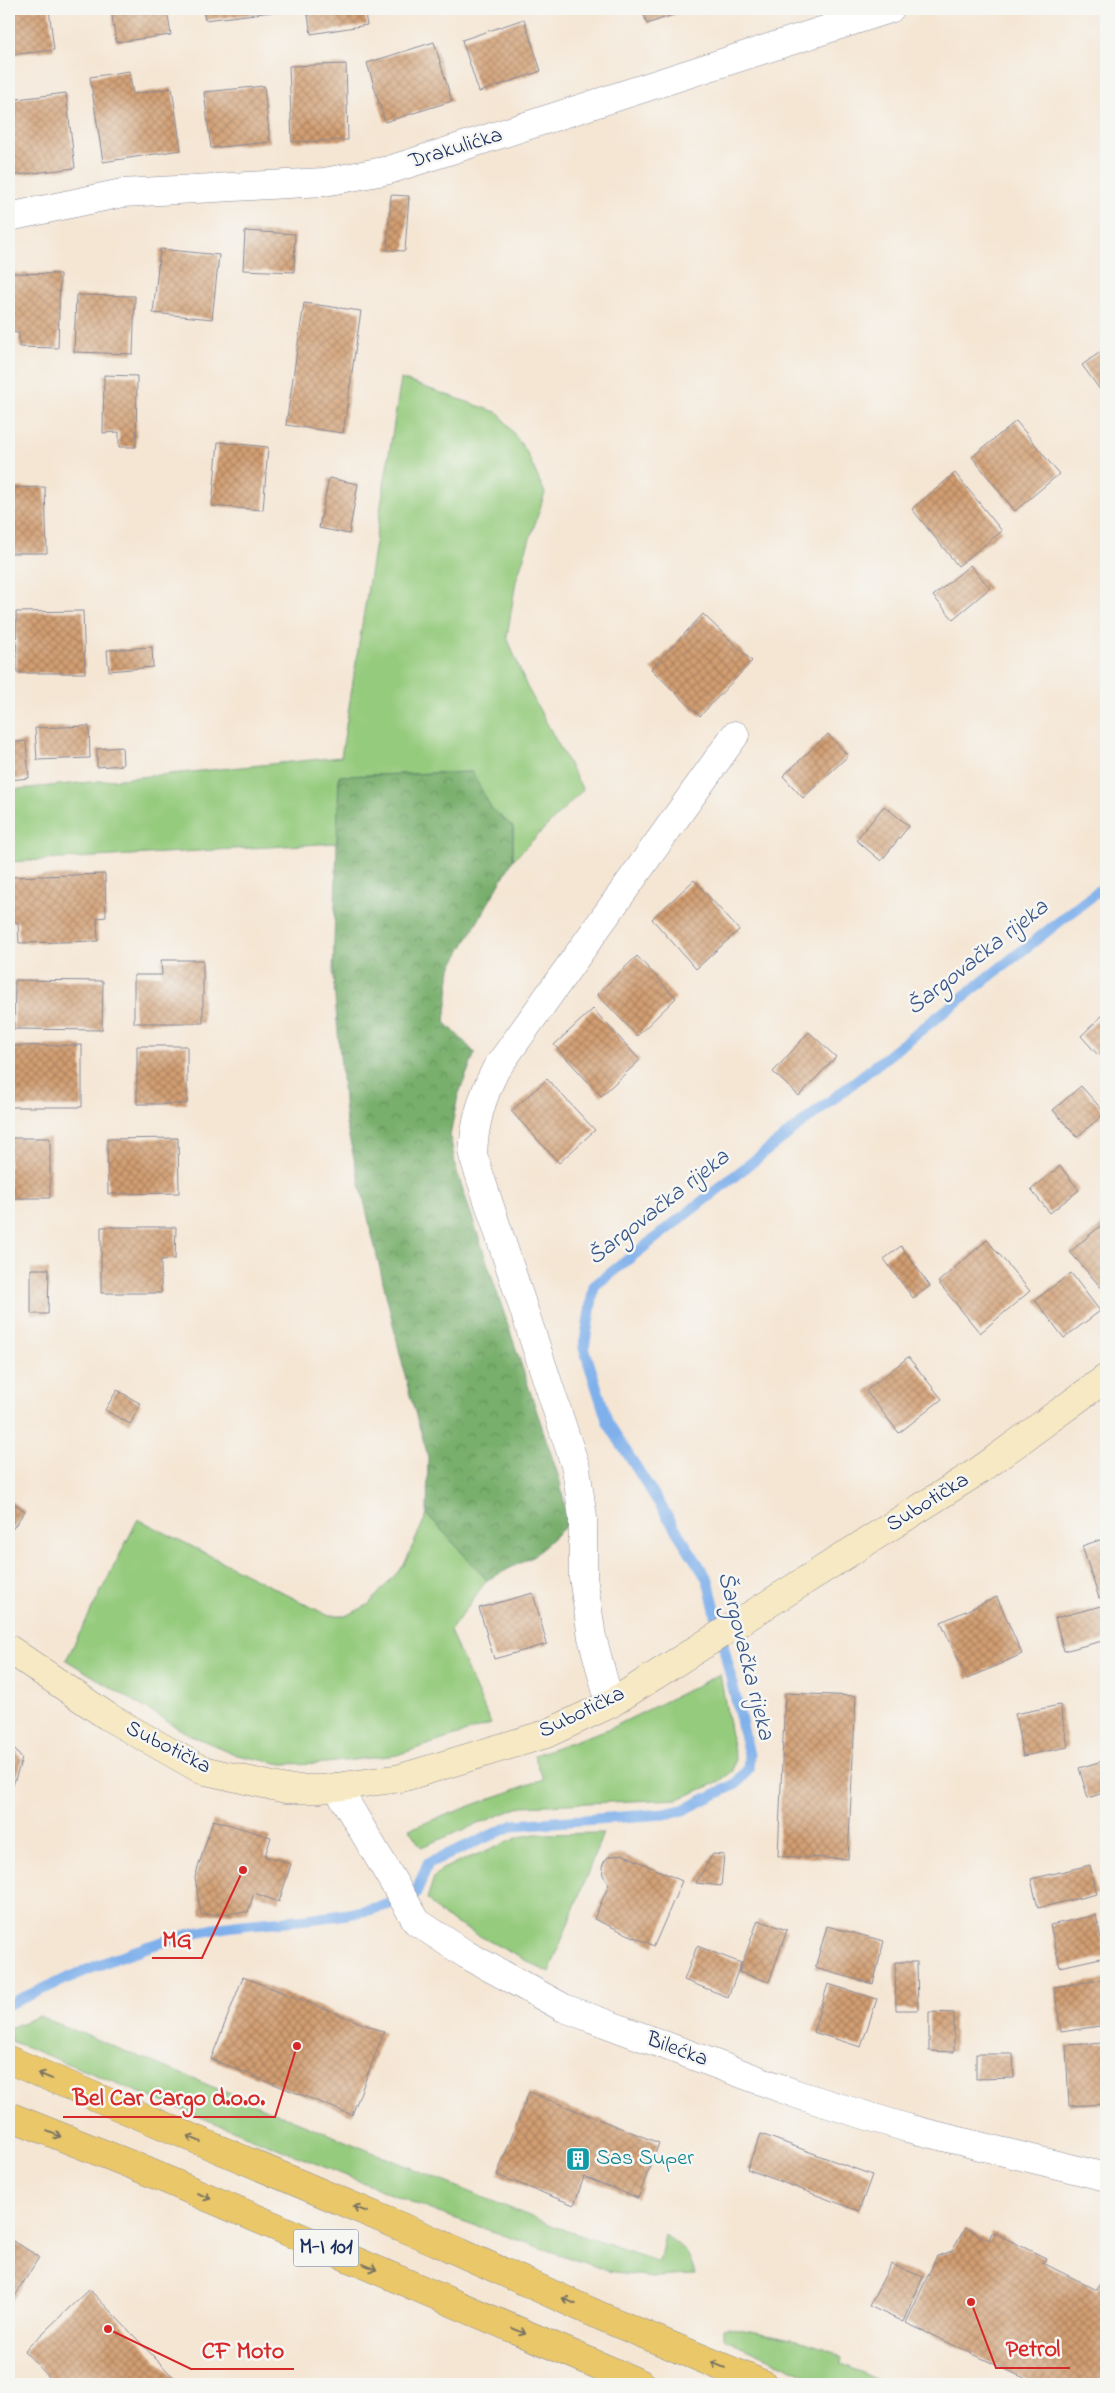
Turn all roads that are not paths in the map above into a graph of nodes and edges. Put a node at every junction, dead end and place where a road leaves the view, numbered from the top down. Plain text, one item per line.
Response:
1 (890, 9) edge
2 (9, 217) edge
3 (735, 735) dead end
4 (1106, 1378) edge
5 (9, 1649) edge
6 (610, 1704) junction
7 (337, 1787) junction
8 (9, 2060) edge
9 (9, 2116) edge
10 (1106, 2177) edge
11 (642, 2384) edge
12 (763, 2384) edge

1 - 2 street, Drakulićka
3 - 6 street
4 - 6 street, Subotička
5 - 7 street, Subotička
6 - 7 street, Subotička
7 - 10 street, Bilećka
12 -> 8 main road, M-I 101
9 -> 11 main road, M-I 101

